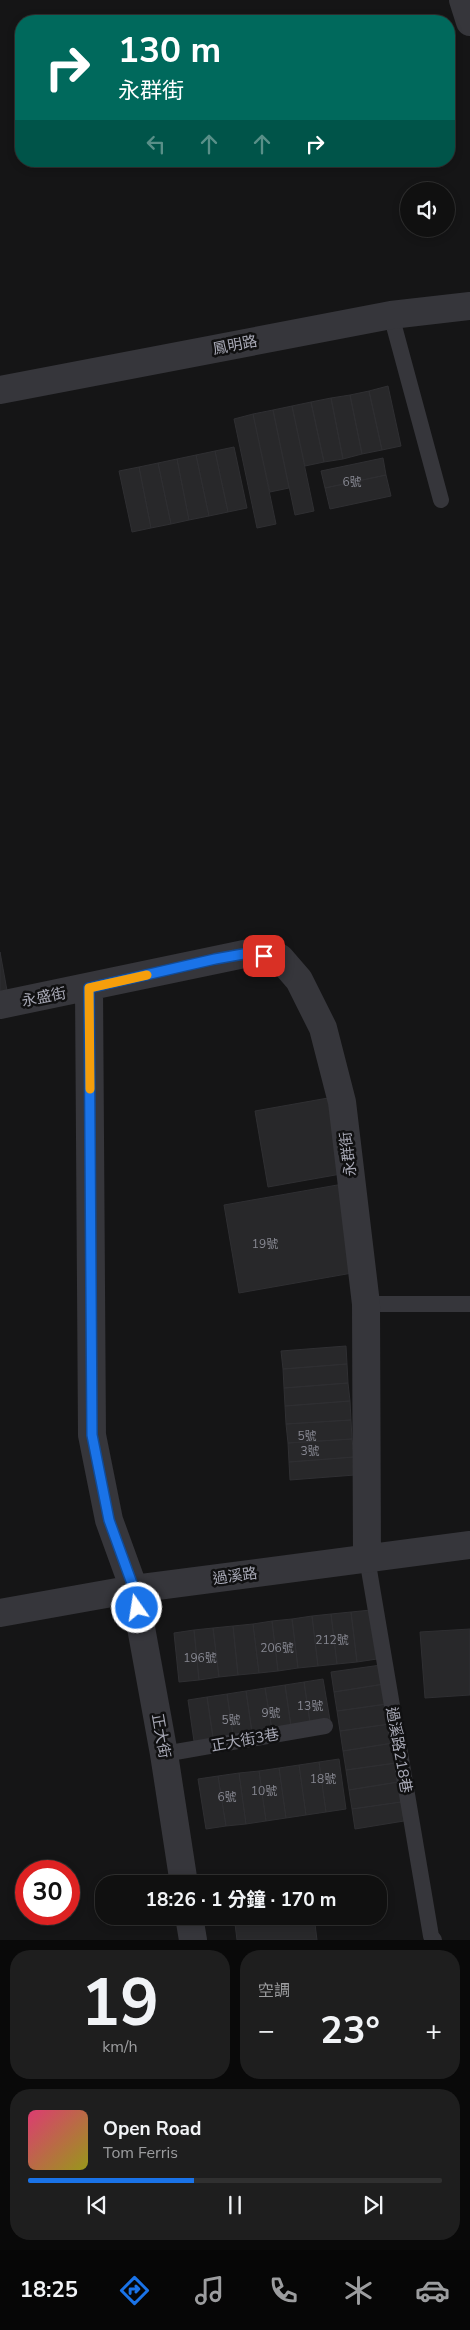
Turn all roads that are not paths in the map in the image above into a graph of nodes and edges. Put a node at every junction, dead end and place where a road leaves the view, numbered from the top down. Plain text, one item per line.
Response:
1 (462, 0) edge
2 (470, 22) edge
3 (470, 306) edge
4 (391, 315) junction
5 (0, 390) edge
6 (441, 500) dead end
7 (89, 988) junction
8 (0, 1005) edge
9 (366, 1304) junction
10 (470, 1304) edge
11 (470, 1546) edge
12 (367, 1558) junction
13 (134, 1589) junction
14 (0, 1613) edge
15 (325, 1726) dead end
16 (164, 1754) junction
17 (183, 1875) edge
18 (190, 1925) edge
19 (193, 1940) edge
20 (434, 1940) edge

1 - 2 street
3 - 4 street, 鳳明路
4 - 5 street, 鳳明路
4 - 6 lane
7 - 8 street, 永盛街
7 - 9 street, 永群街
7 - 13 street, 正大街
9 - 10 lane
9 - 12 street, 永群街
11 - 12 street, 過溪路
12 - 13 street, 過溪路
12 - 20 lane, 過溪路218巷
13 - 14 street, 過溪路
13 - 16 street, 正大街
15 - 16 lane, 正大街3巷
16 - 17 street, 正大街
18 - 19 street

